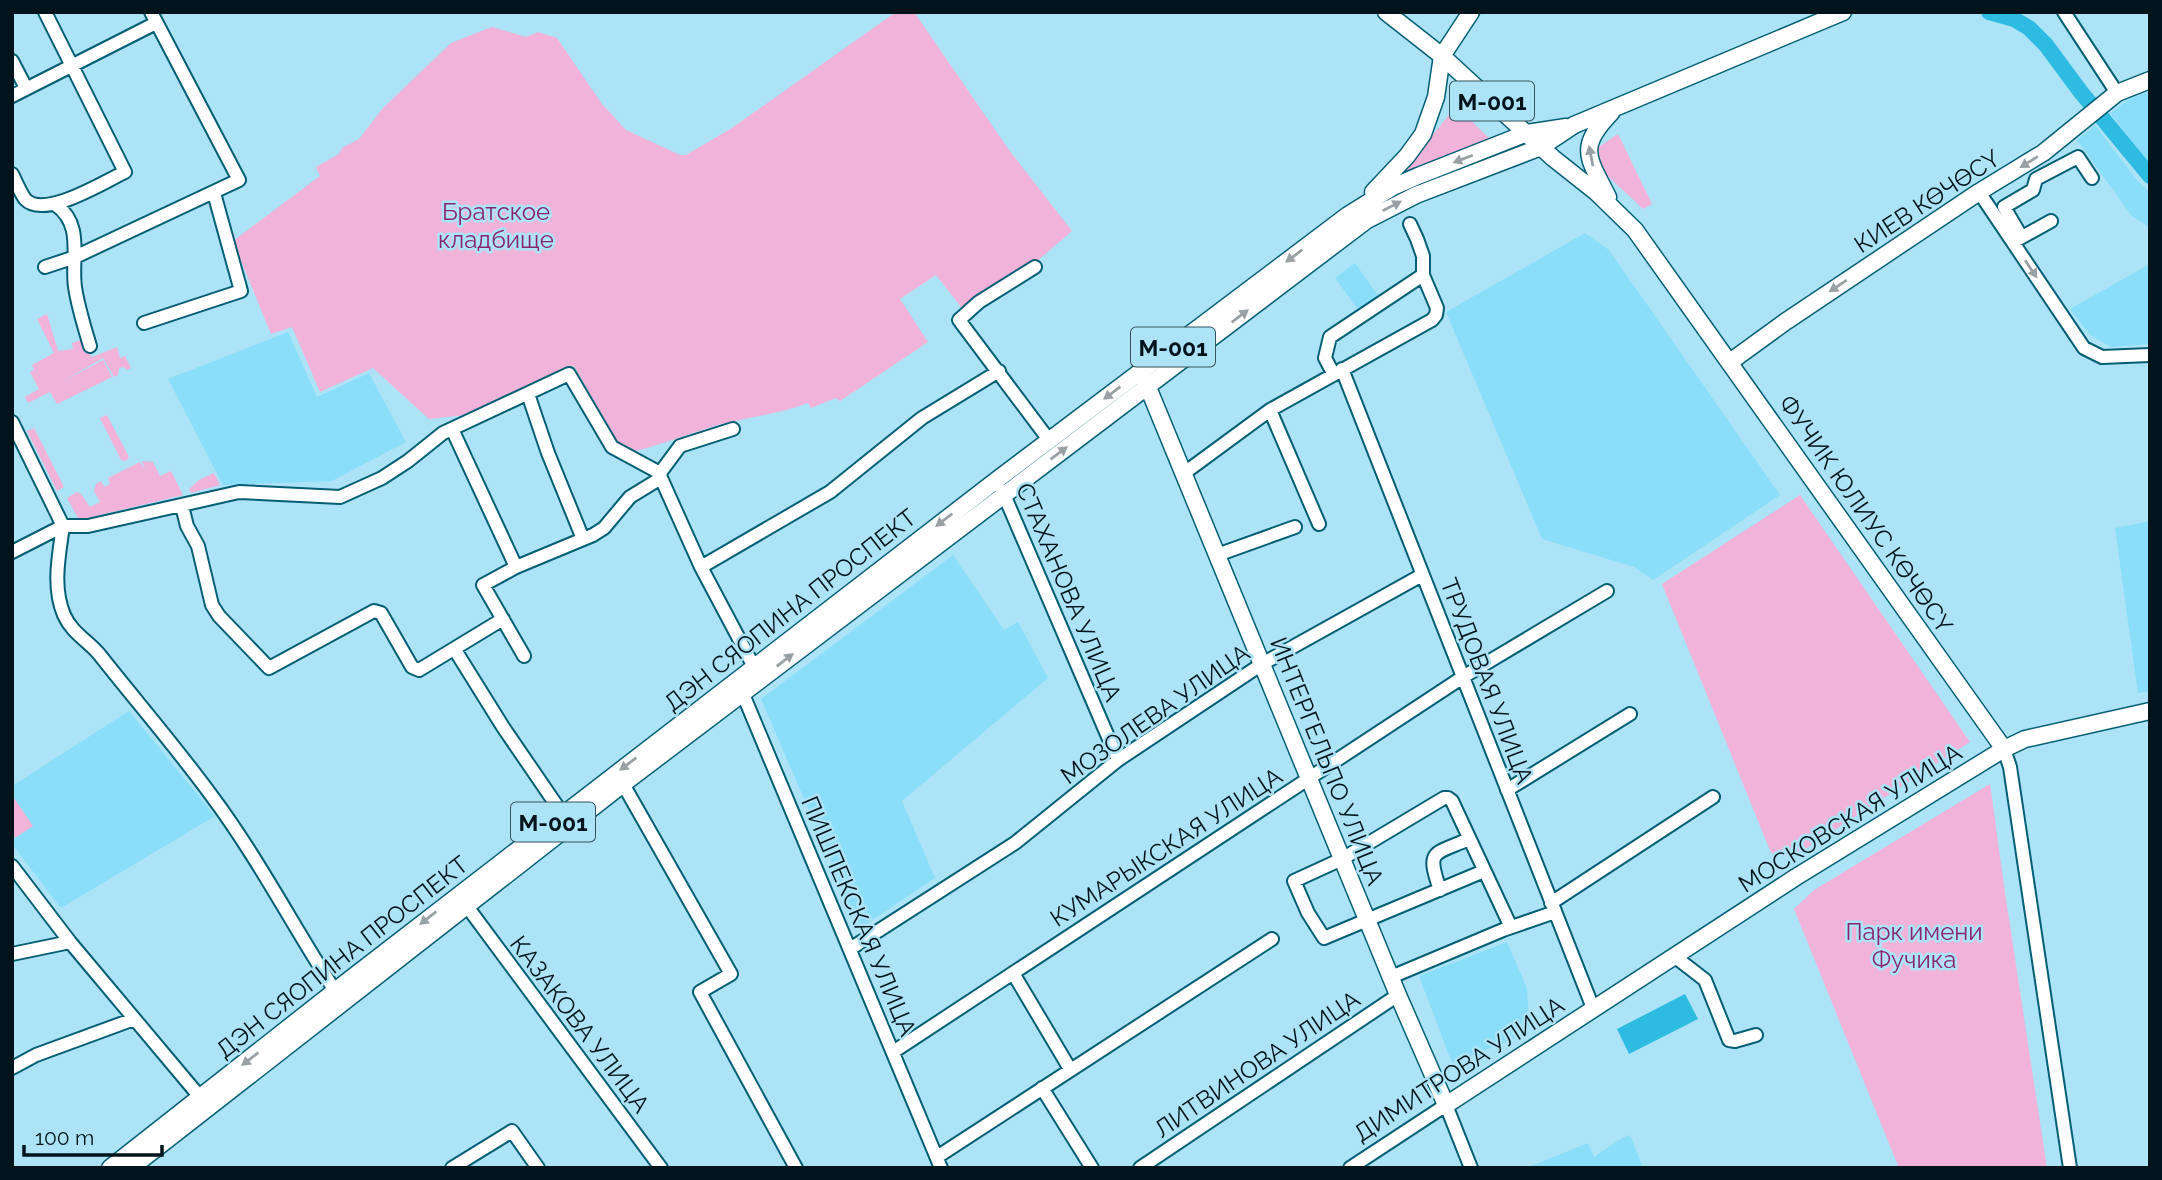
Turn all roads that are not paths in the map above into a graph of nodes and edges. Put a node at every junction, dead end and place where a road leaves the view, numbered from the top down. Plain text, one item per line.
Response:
1 (46, 12) edge
2 (1386, 12) edge
3 (1471, 12) edge
4 (1843, 12) edge
5 (2064, 12) edge
6 (154, 17) edge
7 (1442, 56) junction
8 (12, 61) edge
9 (72, 65) junction
10 (2150, 80) edge
11 (26, 88) junction
12 (12, 96) edge
13 (2112, 97) junction
14 (1615, 108) junction
15 (1569, 127) junction
16 (1527, 133) junction
17 (1541, 147) junction
18 (12, 174) edge
19 (2092, 178) dead end
20 (1979, 192) junction
21 (214, 193) junction
22 (56, 205) junction
23 (1614, 208) junction
24 (1348, 215) junction
25 (2051, 221) dead end
26 (1409, 224) dead end
27 (2017, 239) junction
28 (75, 257) junction
29 (45, 267) dead end
30 (1035, 267) dead end
31 (1423, 275) junction
32 (144, 323) dead end
33 (90, 346) dead end
34 (2150, 355) edge
35 (1730, 362) junction
36 (1338, 371) junction
37 (999, 372) junction
38 (1145, 379) junction
39 (528, 394) junction
40 (1270, 410) junction
41 (12, 422) edge
42 (452, 429) junction
43 (733, 429) dead end
44 (1049, 440) junction
45 (1183, 474) junction
46 (660, 476) junction
47 (1001, 486) junction
48 (181, 506) junction
49 (1319, 524) dead end
50 (63, 526) junction
51 (1294, 527) dead end
52 (583, 539) junction
53 (12, 552) edge
54 (1217, 555) junction
55 (516, 567) junction
56 (701, 567) junction
57 (1422, 575) junction
58 (1607, 591) dead end
59 (503, 619) junction
60 (455, 650) junction
61 (524, 656) dead end
62 (1262, 664) junction
63 (754, 667) junction
64 (1463, 677) junction
65 (740, 687) junction
66 (2150, 711) edge
67 (1630, 714) dead end
68 (2004, 749) junction
69 (1118, 760) junction
70 (1309, 778) junction
71 (622, 784) junction
72 (1507, 790) junction
73 (1713, 797) dead end
74 (567, 820) junction
75 (1469, 839) junction
76 (1342, 859) junction
77 (12, 866) edge
78 (1484, 871) junction
79 (1440, 890) junction
80 (466, 905) junction
81 (1553, 907) junction
82 (1368, 920) junction
83 (1509, 923) dead end
84 (1272, 939) dead end
85 (70, 942) junction
86 (850, 949) junction
87 (12, 954) edge
88 (1674, 956) junction
89 (1013, 973) junction
90 (1391, 977) junction
91 (1398, 995) junction
92 (340, 1001) junction
93 (1593, 1008) junction
94 (134, 1019) junction
95 (1756, 1035) dead end
96 (893, 1052) junction
97 (12, 1068) edge
98 (1070, 1069) junction
99 (1042, 1088) junction
100 (200, 1097) junction
101 (1446, 1105) junction
102 (939, 1162) edge
103 (110, 1168) edge
104 (131, 1168) edge
105 (452, 1168) edge
106 (538, 1168) edge
107 (661, 1168) edge
108 (796, 1168) edge
109 (1092, 1168) edge
110 (1140, 1168) edge
111 (1350, 1168) edge
112 (1471, 1168) edge
113 (2070, 1168) edge

1 - 9 street
2 - 7 main road, ФУЧИК ЮЛИУС КӨЧӨСҮ / М-001
3 - 7 main road
4 - 14 main road
5 - 13 street
6 - 9 street
6 - 21 street
7 - 16 main road, ФУЧИК ЮЛИУС КӨЧӨСҮ / М-001
7 - 24 main road
8 - 11 street
9 - 11 street
9 - 22 street
10 - 13 main road, КИЕВ КӨЧӨСҮ
11 - 12 street
13 -> 20 main road, КИЕВ КӨЧӨСҮ
14 - 15 main road
23 -> 14 main road
15 - 16 main road, ДЭН СЯОПИНА ПРОСПЕКТ
15 - 17 main road, ДЭН СЯОПИНА ПРОСПЕКТ
16 - 17 main road, ФУЧИК ЮЛИУС КӨЧӨСҮ / М-001
16 -> 24 main road, ДЭН СЯОПИНА ПРОСПЕКТ / M-001
17 - 23 main road, ФУЧИК ЮЛИУС КӨЧӨСҮ
38 -> 17 main road, ДЭН СЯОПИНА ПРОСПЕКТ / M-001
18 - 22 street
19 - 27 street
20 - 27 street
20 -> 35 main road, КИЕВ КӨЧӨСҮ
21 - 28 street
21 - 32 street
22 - 28 street
23 - 35 main road, ФУЧИК ЮЛИУС КӨЧӨСҮ
24 -> 38 main road, ДЭН СЯОПИНА ПРОСПЕКТ / M-001
25 - 27 street
26 - 31 street
27 -> 34 street
28 - 29 street
28 - 33 street
30 - 37 street
31 - 36 street, ТРУДОВАЯ УЛИЦА
31 - 36 street
35 - 68 main road, ФУЧИК ЮЛИУС КӨЧӨСҮ
36 - 40 street
36 - 57 street, ТРУДОВАЯ УЛИЦА
37 - 44 street
37 - 56 street
38 -> 44 main road, ДЭН СЯОПИНА ПРОСПЕКТ / M-001
38 - 45 main road, ИНТЕРГЕЛЬПО УЛИЦА
47 -> 38 main road, ДЭН СЯОПИНА ПРОСПЕКТ / M-001
39 - 42 street
39 - 46 street
39 - 52 street
40 - 45 street
40 - 49 street
41 - 50 street
42 - 48 street
42 - 55 street
43 - 46 street
44 - 47 main road, ДЭН СЯОПИНА ПРОСПЕКТ / M-001
45 - 54 main road, ИНТЕРГЕЛЬПО УЛИЦА
46 - 52 street
46 - 56 street
47 -> 63 main road, ДЭН СЯОПИНА ПРОСПЕКТ / M-001
65 -> 47 main road, ДЭН СЯОПИНА ПРОСПЕКТ / M-001
47 - 69 street, СТАХАНОВА УЛИЦА
48 - 50 street
48 - 60 street
50 - 53 street
50 - 92 street
51 - 54 street
52 - 55 street
54 - 62 main road, ИНТЕРГЕЛЬПО УЛИЦА
55 - 59 street
56 - 63 street
57 - 62 street, МОЗОЛЕВА УЛИЦА
57 - 64 street, ТРУДОВАЯ УЛИЦА
58 - 64 street, КУМАРЫКСКАЯ УЛИЦА
59 - 60 street
59 - 61 street
60 - 74 street
62 - 69 street, МОЗОЛЕВА УЛИЦА
62 - 70 main road, ИНТЕРГЕЛЬПО УЛИЦА
63 - 65 main road, ДЭН СЯОПИНА ПРОСПЕКТ / M-001
64 - 70 street, КУМАРЫКСКАЯ УЛИЦА
64 - 72 street, ТРУДОВАЯ УЛИЦА
65 - 71 main road, ДЭН СЯОПИНА ПРОСПЕКТ / M-001
65 -> 74 main road, ДЭН СЯОПИНА ПРОСПЕКТ / M-001
65 - 86 street, ПИШПЕКСКАЯ УЛИЦА
66 - 68 main road, МОСКОВСКАЯ УЛИЦА
67 - 72 street
68 - 88 main road, МОСКОВСКАЯ УЛИЦА
68 - 113 street, ФУЧИК ЮЛИУС КӨЧӨСҮ
69 - 86 street, МОЗОЛЕВА УЛИЦА
70 - 76 main road, ИНТЕРГЕЛЬПО УЛИЦА
70 - 89 street, КУМАРЫКСКАЯ УЛИЦА
71 - 74 main road, ДЭН СЯОПИНА ПРОСПЕКТ / M-001
71 - 108 street
72 - 81 street, ТРУДОВАЯ УЛИЦА
73 - 81 street
74 - 80 main road, ДЭН СЯОПИНА ПРОСПЕКТ / M-001
74 -> 92 main road, ДЭН СЯОПИНА ПРОСПЕКТ / M-001
75 - 76 street
75 - 78 street
75 - 79 street
76 - 82 main road, ИНТЕРГЕЛЬПО УЛИЦА
76 - 82 street
77 - 85 street
78 - 79 street
78 - 83 street
79 - 82 street
80 - 92 main road, ДЭН СЯОПИНА ПРОСПЕКТ / M-001
80 - 107 street, КАЗАКОВА УЛИЦА
81 - 90 street
81 - 93 street, ТРУДОВАЯ УЛИЦА
82 - 90 main road, ИНТЕРГЕЛЬПО УЛИЦА
84 - 98 street
85 - 87 street
85 - 94 street
86 - 96 street, ПИШПЕКСКАЯ УЛИЦА
88 - 93 main road, МОСКОВСКАЯ УЛИЦА
88 - 95 street
89 - 96 street, КУМАРЫКСКАЯ УЛИЦА
89 - 98 street
90 - 91 main road, ИНТЕРГЕЛЬПО УЛИЦА
91 - 101 main road, ИНТЕРГЕЛЬПО УЛИЦА
91 - 110 street, ЛИТВИНОВА УЛИЦА
92 -> 100 main road, ДЭН СЯОПИНА ПРОСПЕКТ / M-001
92 - 104 main road, ДЭН СЯОПИНА ПРОСПЕКТ / M-001
93 - 101 main road, ДИМИТРОВА УЛИЦА
94 - 97 street
94 - 100 street
96 - 102 street, ПИШПЕКСКАЯ УЛИЦА
98 - 99 street
99 - 102 street
99 - 109 street
100 - 103 main road, ДЭН СЯОПИНА ПРОСПЕКТ / M-001
101 - 111 street, ДИМИТРОВА УЛИЦА
101 - 112 street, ИНТЕРГЕЛЬПО УЛИЦА
105 - 106 street

